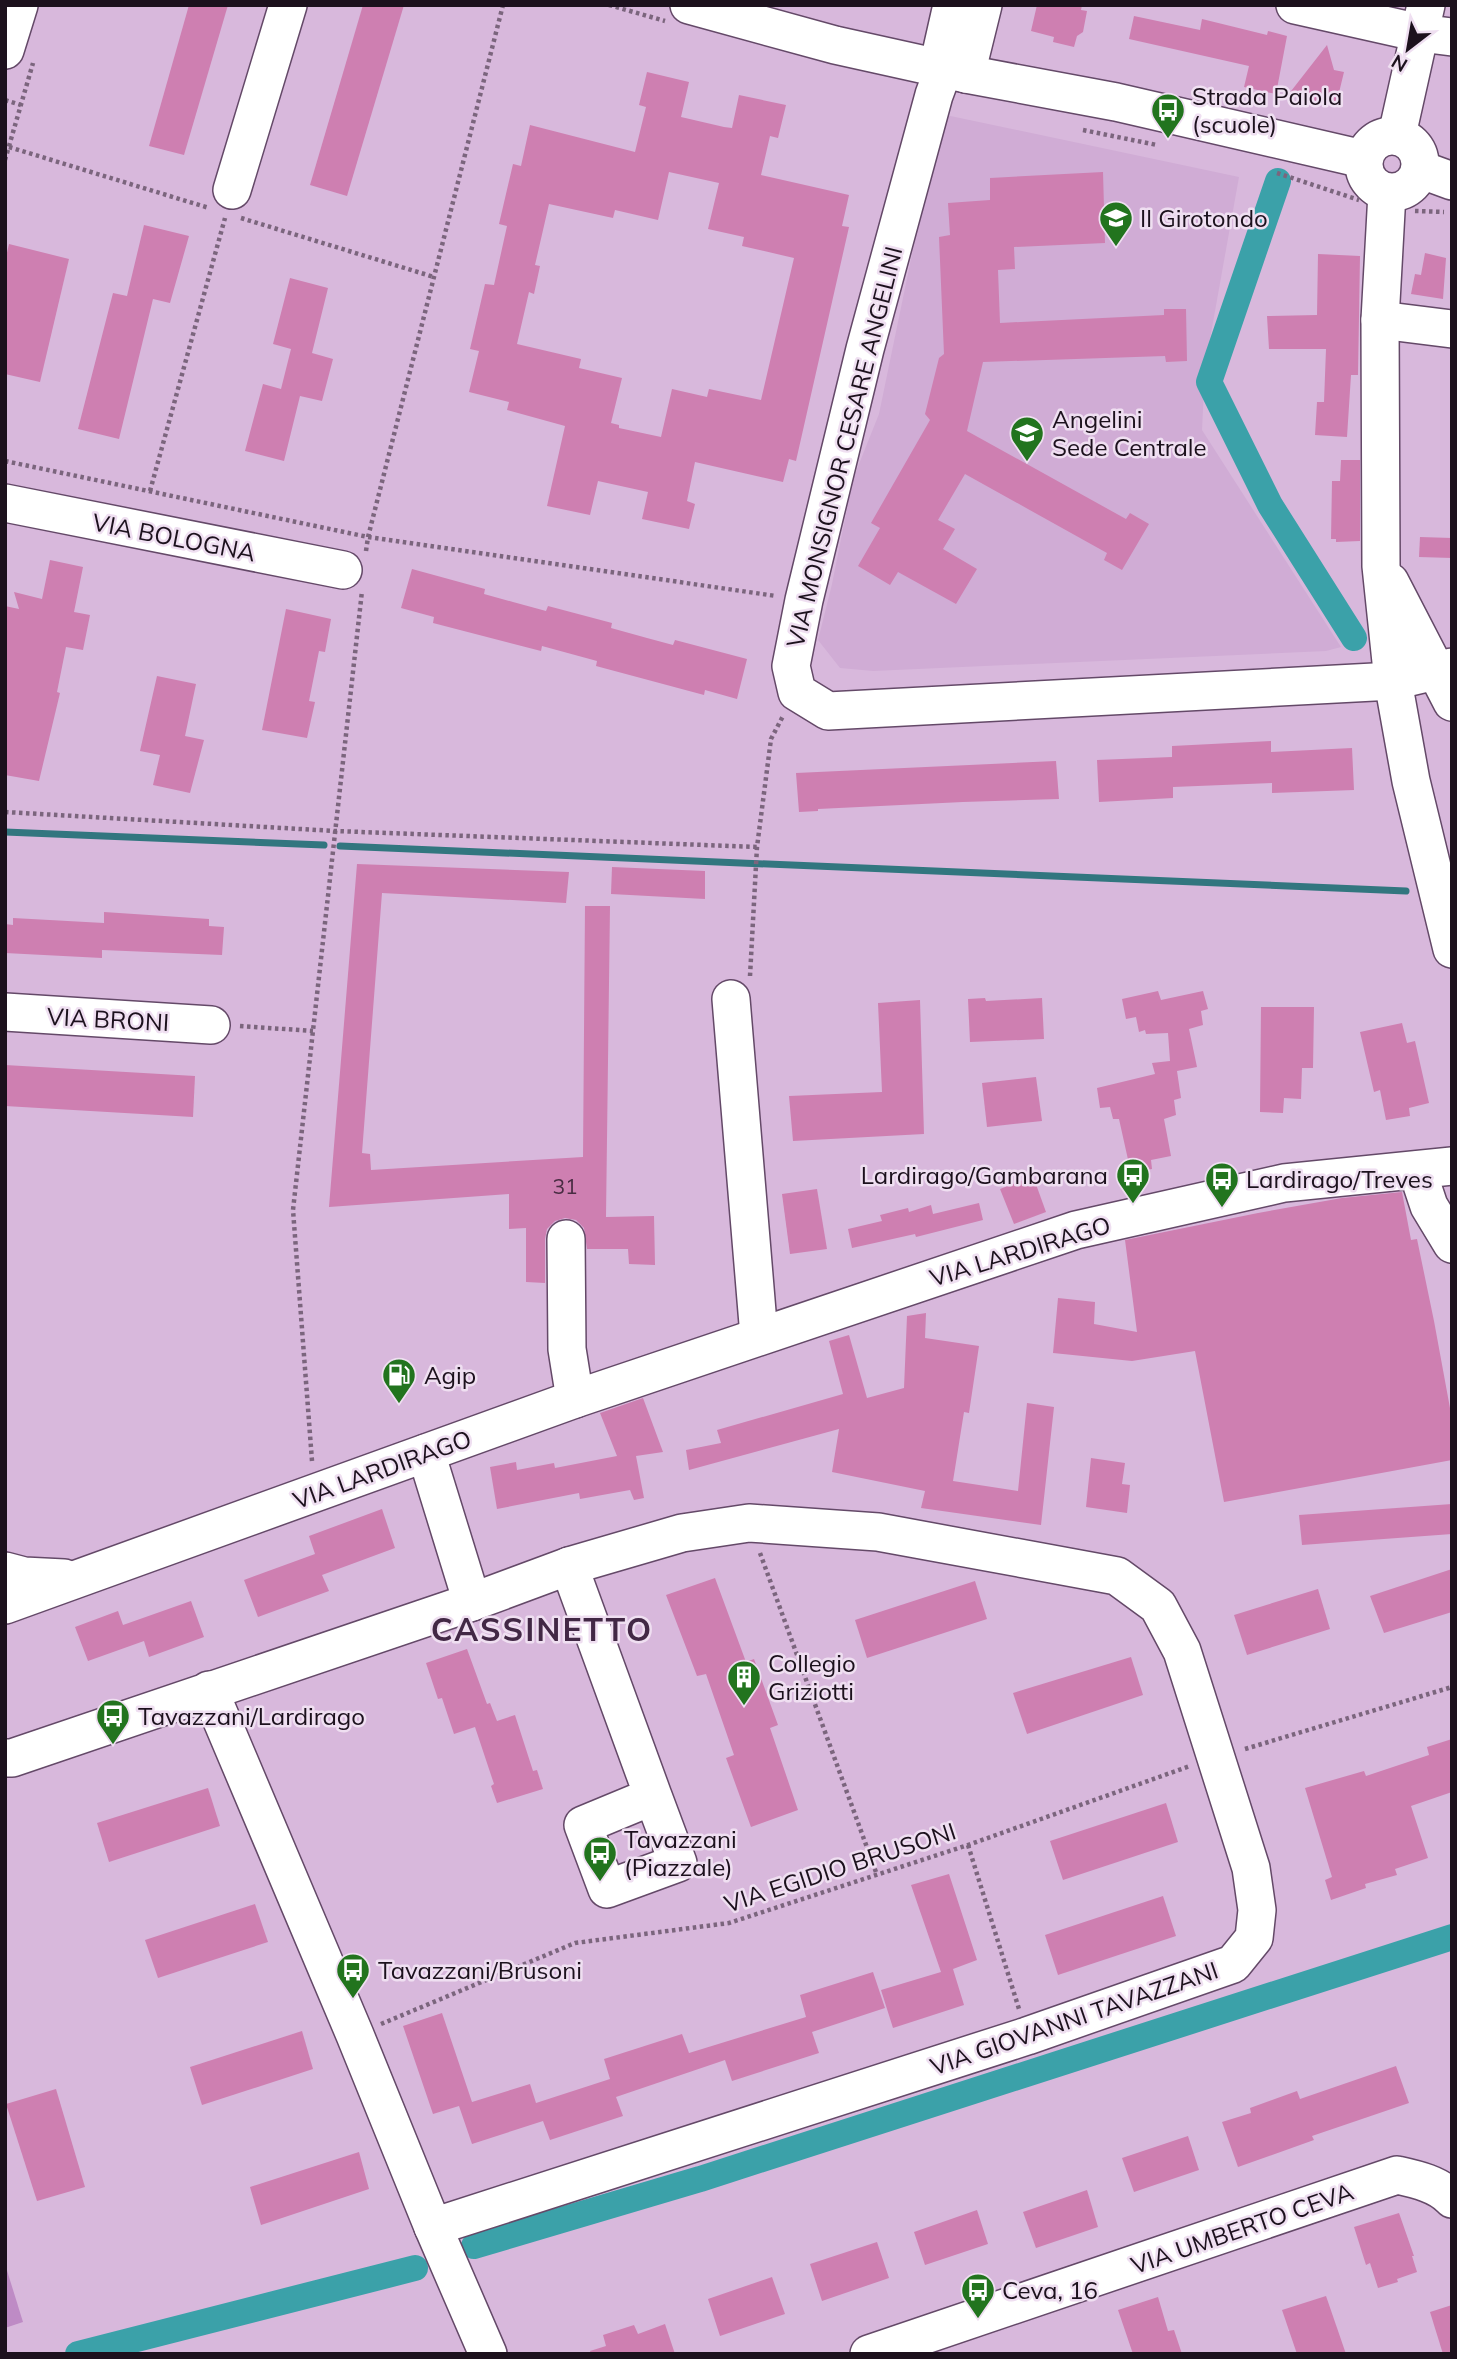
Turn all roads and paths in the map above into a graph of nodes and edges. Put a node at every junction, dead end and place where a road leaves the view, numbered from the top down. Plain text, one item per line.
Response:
1 (19, 5) edge
2 (288, 5) edge
3 (503, 5) edge
4 (689, 5) edge
5 (952, 5) edge
6 (983, 5) edge
7 (1295, 5) edge
8 (1433, 25) edge
9 (20, 53) edge
10 (949, 70) junction
11 (5, 100) edge
12 (21, 105) junction
13 (1396, 135) junction
14 (1363, 159) junction
15 (5, 160) edge
16 (1267, 169) dead end
17 (1437, 175) edge
18 (232, 190) joint
19 (1386, 202) junction
20 (1452, 212) edge
21 (1380, 320) junction
22 (1452, 329) edge
23 (5, 461) edge
24 (150, 491) junction
25 (5, 503) edge
26 (368, 537) junction
27 (1381, 566) junction
28 (357, 574) junction
29 (804, 600) junction
30 (794, 679) junction
31 (1447, 680) edge
32 (1392, 681) junction
33 (5, 812) edge
34 (335, 831) junction
35 (757, 846) junction
36 (1452, 949) edge
37 (731, 999) joint
38 (5, 1012) edge
39 (211, 1025) joint
40 (313, 1031) junction
41 (1435, 1168) edge
42 (566, 1239) dead end
43 (1452, 1244) edge
44 (759, 1336) junction
45 (575, 1399) junction
46 (426, 1453) junction
47 (312, 1461) dead end
48 (749, 1523) junction
49 (569, 1566) junction
50 (5, 1572) edge
51 (79, 1578) junction
52 (472, 1602) junction
53 (5, 1605) edge
54 (1452, 1687) edge
55 (209, 1690) junction
56 (5, 1758) edge
57 (1215, 1758) junction
58 (653, 1796) dead end
59 (968, 1845) junction
60 (877, 1875) junction
61 (355, 2035) junction
62 (1027, 2036) junction
63 (1452, 2199) edge
64 (433, 2227) junction
65 (488, 2354) edge
66 (869, 2354) edge

1 - 9 street
2 - 18 street
3 - 26 path
4 - 10 street
5 - 10 street
6 - 10 street
7 - 8 street
8 - 13 street
9 - 12 path
10 - 14 street
10 - 29 street, VIA MONSIGNOR CESARE ANGELINI
11 - 12 path
12 - 15 path
13 - 14 street
13 - 17 street
14 - 19 street
16 - 19 path
17 - 19 street
18 - 24 path
19 - 20 path
19 - 21 street
21 - 22 street
21 - 27 street
23 - 24 path
24 - 26 path
25 - 28 street, VIA BOLOGNA
26 - 28 path
26 - 29 path
27 - 31 street
27 - 32 street
28 - 34 path
29 - 30 street, VIA MONSIGNOR CESARE ANGELINI
30 - 32 street
30 - 35 path
31 - 32 street
32 - 36 street
33 - 34 path
34 - 35 path
34 - 40 path
35 - 37 path
37 - 44 street
38 - 39 street, VIA BRONI
39 - 40 path
40 - 47 path
41 - 43 street
41 - 44 street, VIA LARDIRAGO
42 - 45 street
44 - 45 street, VIA LARDIRAGO
45 - 46 street, VIA LARDIRAGO
46 - 51 street, VIA LARDIRAGO
46 - 52 street
48 - 49 street, VIA GIOVANNI TAVAZZANI
48 - 57 street, VIA GIOVANNI TAVAZZANI
48 - 60 path
49 - 52 street, VIA GIOVANNI TAVAZZANI
49 - 58 street
50 - 51 street
51 - 53 street, VIA LARDIRAGO
52 - 55 street, VIA GIOVANNI TAVAZZANI
54 - 57 path, VIA EGIDIO BRUSONI
55 - 56 street, VIA GIOVANNI TAVAZZANI
55 - 61 street
57 - 59 path, VIA EGIDIO BRUSONI
57 - 62 street, VIA GIOVANNI TAVAZZANI
59 - 60 path, VIA EGIDIO BRUSONI
59 - 62 path
60 - 61 path, VIA EGIDIO BRUSONI
61 - 64 street
62 - 64 street, VIA GIOVANNI TAVAZZANI
63 - 66 street, VIA UMBERTO CEVA
64 - 65 street

